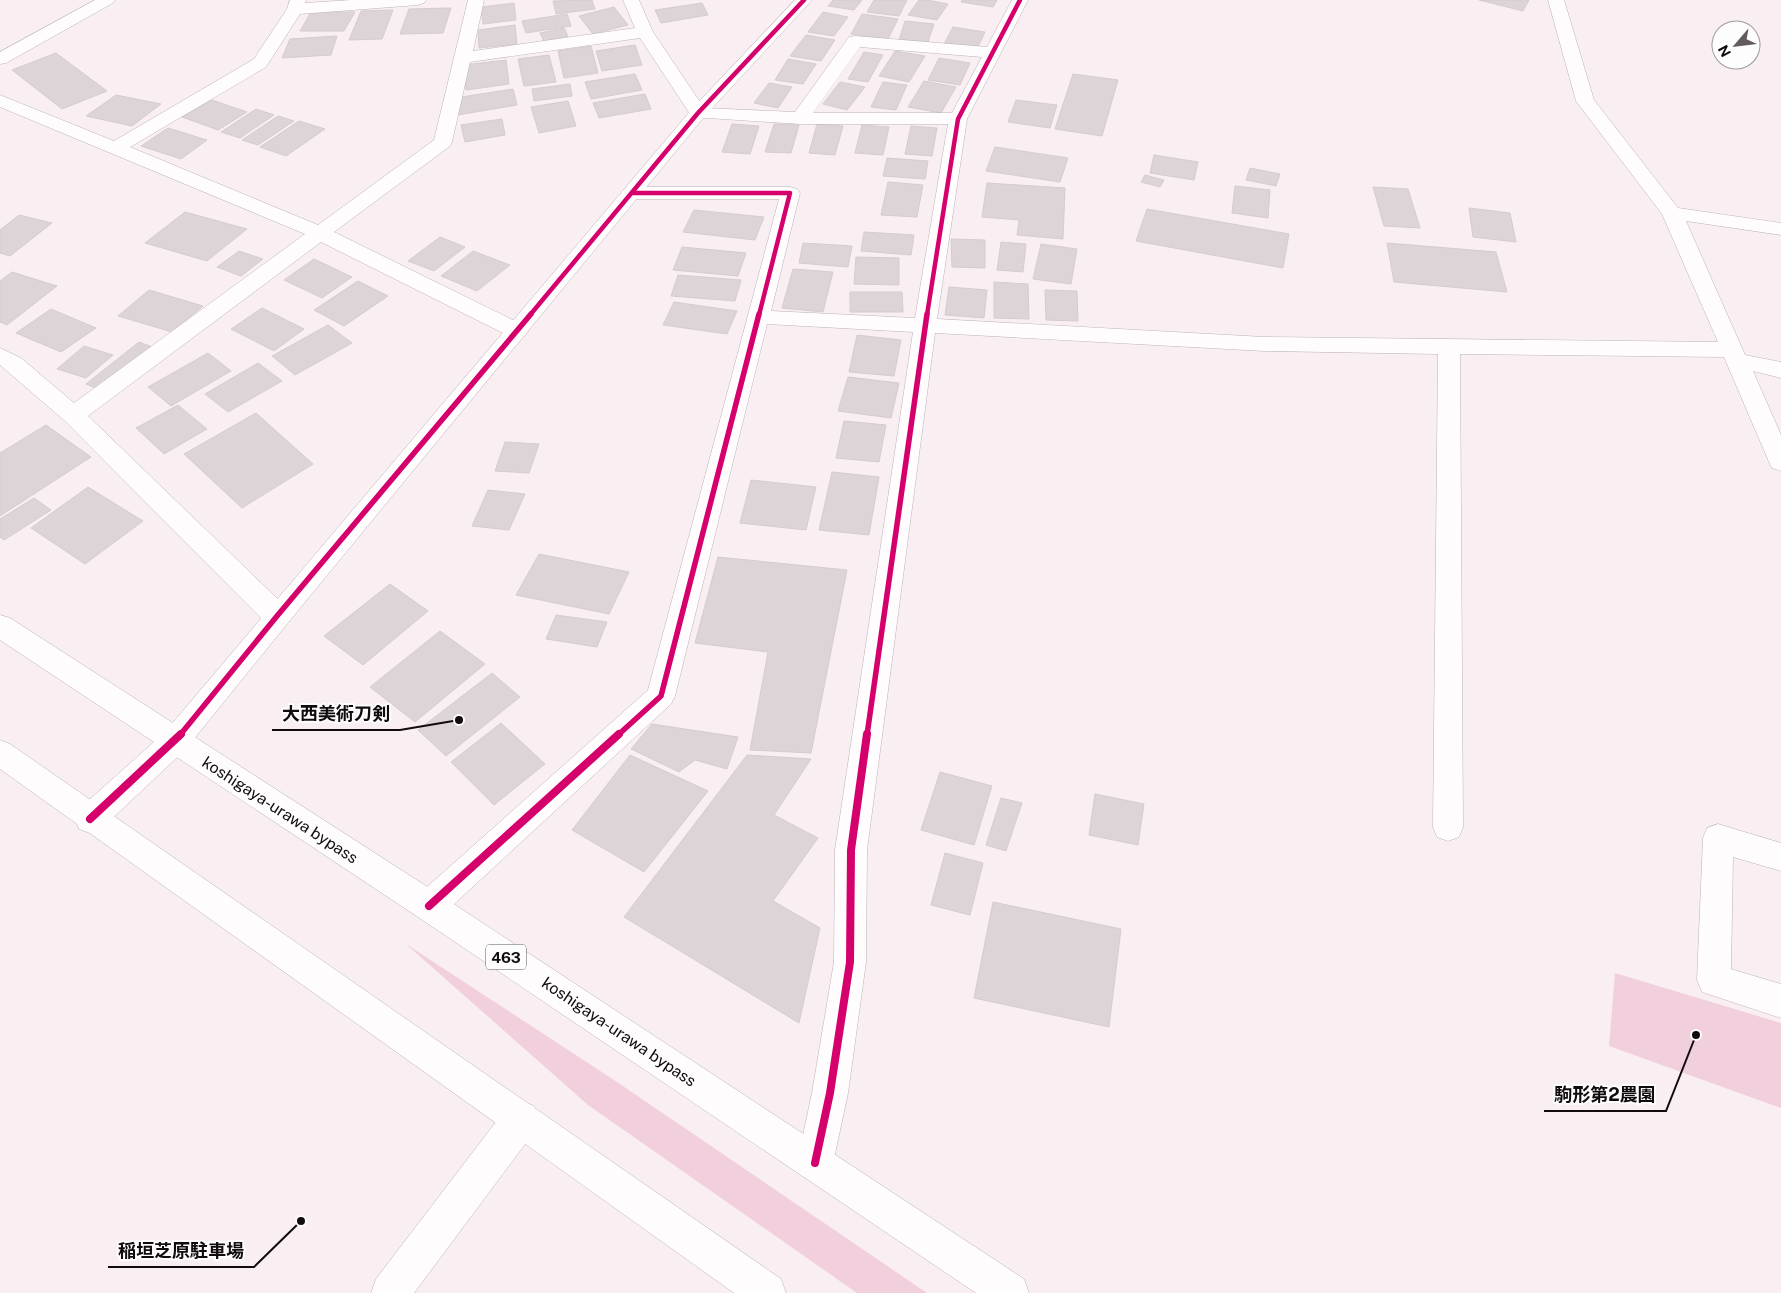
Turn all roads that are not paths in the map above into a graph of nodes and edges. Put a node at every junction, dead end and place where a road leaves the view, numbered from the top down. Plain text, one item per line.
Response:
1 (107, 0) edge
2 (418, 0) edge
3 (476, 0) edge
4 (631, 0) edge
5 (804, 0) edge
6 (1020, 0) edge
7 (1556, 0) edge
8 (297, 4) edge
9 (645, 32) junction
10 (993, 53) junction
11 (463, 58) junction
12 (0, 59) edge
13 (0, 100) edge
14 (698, 113) junction
15 (800, 118) junction
16 (958, 119) junction
17 (115, 148) junction
18 (633, 194) junction
19 (1672, 212) junction
20 (1781, 229) edge
21 (320, 233) junction
22 (760, 317) junction
23 (925, 327) junction
24 (517, 331) junction
25 (1450, 346) junction
26 (0, 355) edge
27 (1734, 355) junction
28 (1781, 370) edge
29 (73, 415) junction
30 (1781, 462) edge
31 (277, 616) junction
32 (0, 626) edge
33 (175, 742) junction
34 (0, 753) edge
35 (90, 819) junction
36 (1448, 827) dead end
37 (1781, 857) edge
38 (429, 906) junction
39 (1781, 1001) edge
40 (521, 1120) junction
41 (815, 1163) junction
42 (390, 1293) edge
43 (767, 1293) edge
44 (1010, 1293) edge

1 - 12 main road
2 - 8 main road
3 - 11 main road
4 - 9 main road
5 - 14 main road
6 - 10 main road
7 - 19 main road
8 - 17 main road
9 - 11 main road
9 - 14 main road
10 - 15 main road
10 - 16 main road
11 - 21 main road
13 - 17 main road
14 - 15 main road
14 - 18 main road
15 - 16 main road
16 - 23 main road
17 - 21 main road
18 - 22 main road
18 - 24 main road
19 - 20 main road
19 - 27 main road
21 - 24 main road
21 - 29 main road
22 - 23 main road
22 - 38 main road
23 - 25 main road
23 - 41 main road
24 - 31 main road
25 - 27 main road
25 - 36 main road
26 - 29 main road
27 - 28 main road
27 - 30 main road
29 - 31 main road
31 - 33 main road
32 - 33 main road, koshigaya-urawa bypass / 463
33 - 35 main road
33 - 38 main road, koshigaya-urawa bypass / 463
34 - 35 main road
35 - 40 main road
37 - 39 main road
38 - 41 main road, koshigaya-urawa bypass / 463
40 - 42 main road
40 - 43 main road
41 - 44 main road, koshigaya-urawa bypass / 463

